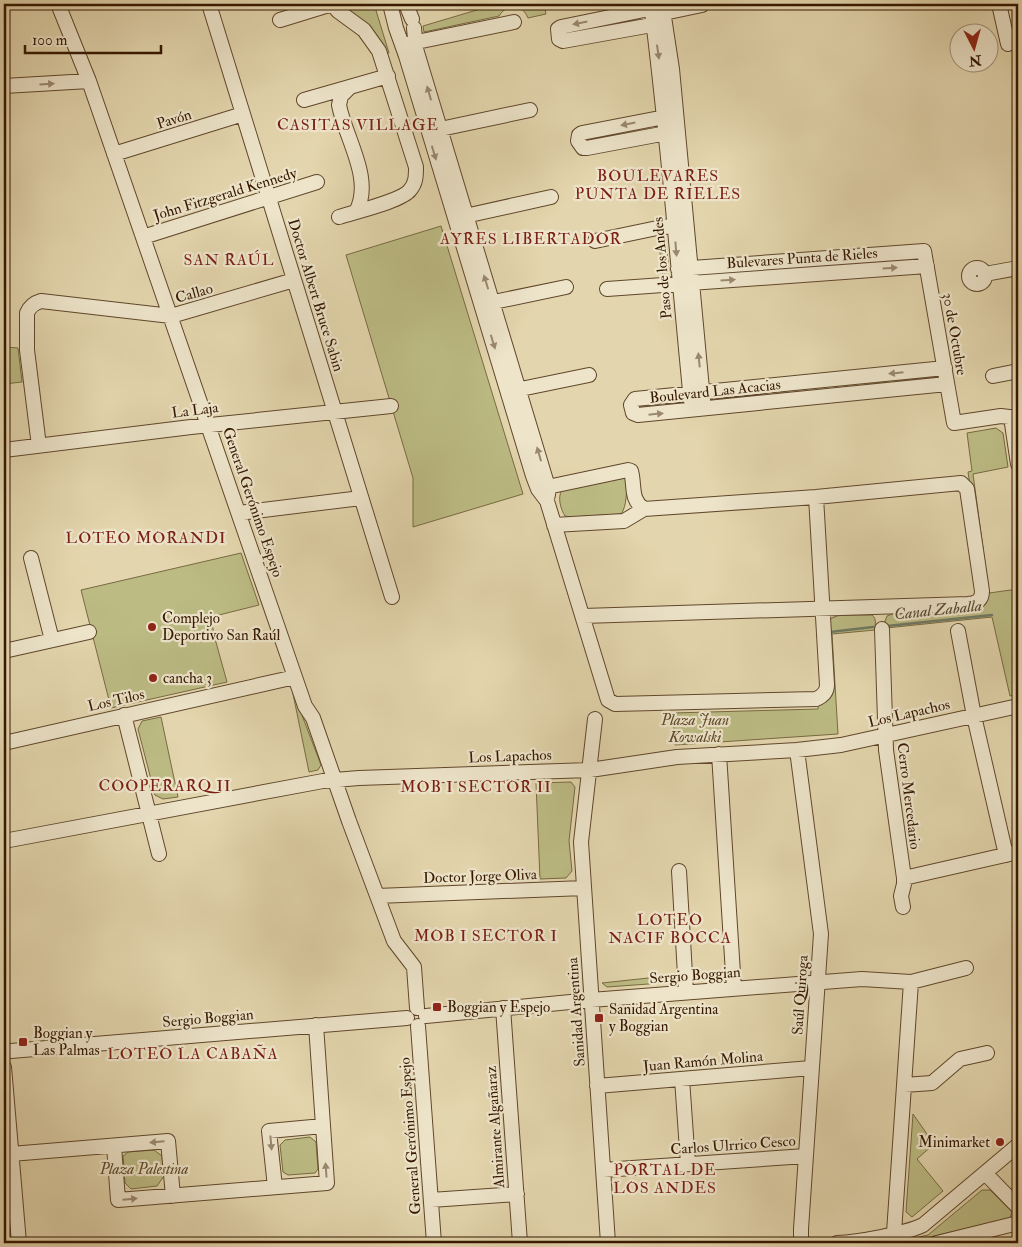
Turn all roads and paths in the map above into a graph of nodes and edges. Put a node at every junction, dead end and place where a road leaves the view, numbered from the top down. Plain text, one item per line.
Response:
1 (58, 4) edge
2 (209, 4) edge
3 (332, 4) edge
4 (707, 4) edge
5 (999, 4) edge
6 (396, 5) edge
7 (658, 12) edge
8 (280, 20) dead end
9 (514, 22) dead end
10 (407, 36) junction
11 (1008, 44) dead end
12 (388, 76) junction
13 (89, 82) junction
14 (4, 86) edge
15 (350, 87) junction
16 (304, 100) dead end
17 (530, 110) dead end
18 (243, 114) junction
19 (670, 116) junction
20 (433, 130) junction
21 (671, 132) junction
22 (114, 154) junction
23 (317, 182) dead end
24 (269, 197) junction
25 (551, 198) dead end
26 (356, 212) junction
27 (339, 217) dead end
28 (460, 217) junction
29 (680, 225) junction
30 (143, 236) junction
31 (595, 241) dead end
32 (924, 250) joint
33 (811, 259) junction
34 (927, 266) junction
35 (684, 268) junction
36 (1018, 268) edge
37 (814, 274) junction
38 (985, 274) dead end
39 (294, 280) junction
40 (685, 283) junction
41 (566, 287) dead end
42 (607, 289) dead end
43 (487, 303) junction
44 (171, 316) junction
45 (945, 368) junction
46 (1018, 371) edge
47 (589, 375) dead end
48 (993, 376) dead end
49 (827, 380) junction
50 (947, 384) junction
51 (514, 391) junction
52 (696, 393) junction
53 (829, 396) junction
54 (391, 406) dead end
55 (698, 409) junction
56 (335, 412) junction
57 (1014, 418) edge
58 (209, 425) junction
59 (39, 446) junction
60 (4, 450) edge
61 (1018, 464) edge
62 (543, 488) junction
63 (816, 497) junction
64 (361, 498) junction
65 (644, 509) junction
66 (239, 513) junction
67 (554, 525) junction
68 (31, 558) dead end
69 (392, 597) dead end
70 (823, 608) junction
71 (583, 616) junction
72 (882, 629) dead end
73 (958, 631) dead end
74 (89, 632) dead end
75 (52, 640) junction
76 (4, 651) edge
77 (295, 677) junction
78 (1018, 706) edge
79 (124, 716) junction
80 (974, 716) junction
81 (596, 718) dead end
82 (886, 735) junction
83 (4, 742) edge
84 (797, 750) junction
85 (719, 754) junction
86 (590, 770) junction
87 (335, 780) junction
88 (149, 814) junction
89 (4, 841) edge
90 (159, 854) dead end
91 (1012, 854) edge
92 (679, 871) dead end
93 (904, 878) junction
94 (584, 888) junction
95 (377, 896) junction
96 (903, 907) dead end
97 (966, 968) dead end
98 (817, 982) junction
99 (911, 982) junction
100 (734, 989) junction
101 (686, 992) junction
102 (591, 1000) junction
103 (503, 1008) junction
104 (417, 1017) junction
105 (316, 1025) junction
106 (6, 1052) edge
107 (987, 1053) dead end
108 (4, 1067) edge
109 (811, 1068) junction
110 (682, 1079) junction
111 (904, 1085) junction
112 (597, 1086) junction
113 (323, 1126) junction
114 (1018, 1145) edge
115 (114, 1146) junction
116 (11, 1154) junction
117 (806, 1156) junction
118 (688, 1164) junction
119 (603, 1170) junction
120 (985, 1172) junction
121 (275, 1188) junction
122 (516, 1194) junction
123 (173, 1196) junction
124 (430, 1200) junction
125 (1018, 1207) edge
126 (1018, 1223) edge
127 (894, 1233) junction
128 (879, 1240) edge
129 (18, 1243) edge
130 (434, 1243) edge
131 (520, 1243) edge
132 (608, 1243) edge
133 (801, 1243) edge
134 (837, 1243) edge
135 (937, 1243) edge

1 - 13 street, General Gerónimo Espejo
2 - 18 street, Doctor Albert Bruce Sabin
3 - 8 street
3 - 12 street
4 - 7 street
5 - 11 street
6 - 10 street
6 - 10 street
7 -> 7 street
7 - 19 street, Paso de los Andes
9 - 10 street
10 - 20 street
12 - 15 street
12 - 26 street
14 -> 13 street
13 - 22 street, General Gerónimo Espejo
15 - 16 street
15 - 26 street
17 - 20 street
18 - 22 street, Pavón
18 - 24 street, Doctor Albert Bruce Sabin
19 - 21 street, Paso de los Andes
19 -> 21 street
20 - 28 street
21 - 29 street, Paso de los Andes
22 - 30 street, General Gerónimo Espejo
23 - 24 street, John Fitzgerald Kennedy
24 - 30 street, John Fitzgerald Kennedy
24 - 39 street, Doctor Albert Bruce Sabin
25 - 28 street
26 - 27 street
28 - 43 street
29 - 31 street
29 - 35 street, Paso de los Andes
30 - 44 street, General Gerónimo Espejo
32 - 33 street, Bulevares Punta de Rieles
32 - 34 street, 30 de Octubre
33 - 35 street, Bulevares Punta de Rieles
33 - 37 street
37 -> 34 street, Bulevares Punta de Rieles
34 - 45 street, 30 de Octubre
35 - 40 street, Paso de los Andes
36 - 38 street
40 -> 37 street, Bulevares Punta de Rieles
39 - 44 street, Callao
39 - 56 street, Doctor Albert Bruce Sabin
40 - 42 street, Bulevares Punta de Rieles
40 - 52 street, Paso de los Andes
41 - 43 street
43 - 51 street
44 - 58 street, General Gerónimo Espejo
44 - 59 street, Callao
45 -> 49 street, Boulevard Las Acacias
45 - 50 street, 30 de Octubre
46 - 48 street
47 - 51 street
49 - 52 street, Boulevard Las Acacias
49 - 53 street
50 - 53 street, Boulevard Las Acacias
50 - 57 street, 30 de Octubre
51 - 62 street
52 - 55 street, Paso de los Andes
52 -> 55 street, Boulevard Las Acacias
53 - 55 street, Boulevard Las Acacias
54 - 56 street, La Laja
56 - 58 street, La Laja
56 - 64 street, Doctor Albert Bruce Sabin
57 - 61 street
58 - 59 street, La Laja
58 - 66 street, General Gerónimo Espejo
59 - 60 street, La Laja
62 - 65 street
62 - 67 street
63 - 65 street
63 - 70 street
63 - 70 street
64 - 66 street
64 - 69 street, Doctor Albert Bruce Sabin
65 - 67 street
66 - 77 street, General Gerónimo Espejo
67 - 71 street
68 - 75 street
70 - 71 street
70 - 71 street
72 - 82 street, Cerro Mercedario
73 - 80 street
74 - 75 street
75 - 76 street
77 - 79 street, Los Tilos
77 - 87 street, General Gerónimo Espejo
78 - 80 street, Los Lapachos
79 - 83 street, Los Tilos
79 - 88 street
80 - 82 street, Los Lapachos
80 - 91 street
81 - 86 street, Sanidad Argentina
82 - 84 street, Los Lapachos
82 - 93 street, Cerro Mercedario
84 - 85 street, Los Lapachos
84 - 98 street, Saúl Quiroga
85 - 86 street, Los Lapachos
85 - 100 street
86 - 87 street, Los Lapachos
86 - 94 street, Sanidad Argentina
87 - 88 street, Los Lapachos
87 - 95 street, General Gerónimo Espejo
88 - 89 street, Los Lapachos
88 - 90 street
91 - 93 street
92 - 101 street
93 - 96 street, Cerro Mercedario
94 - 95 street, Doctor Jorge Oliva
94 - 102 street, Sanidad Argentina
95 - 104 street, General Gerónimo Espejo
97 - 99 street, Sergio Boggian
98 - 99 street, Sergio Boggian
98 - 100 street, Sergio Boggian
98 - 109 street, Saúl Quiroga
99 - 111 street
100 - 101 street, Sergio Boggian
101 - 102 street, Sergio Boggian
102 - 103 street, Sergio Boggian
102 - 112 street, Sanidad Argentina
103 - 104 street, Sergio Boggian
103 - 122 street, Almirante Algañaraz
104 - 105 street, Sergio Boggian
104 - 124 street, General Gerónimo Espejo
105 - 106 street, Sergio Boggian
105 - 113 street
107 - 111 street
108 - 116 street
109 - 110 street, Juan Ramón Molina
109 - 117 street, Saúl Quiroga
110 - 112 street, Juan Ramón Molina
110 - 118 street
111 - 127 street
112 - 119 street, Sanidad Argentina
121 -> 113 street
113 -> 121 street
114 - 120 street
115 - 116 street
115 -> 123 street
123 -> 115 street
116 - 129 street
117 - 118 street, Carlos Ulrrico Cesco
117 - 133 street, Saúl Quiroga
118 - 119 street, Carlos Ulrrico Cesco
119 - 132 street, Sanidad Argentina
120 - 125 street
120 - 127 street
121 - 123 street
122 - 124 street
122 - 131 street, Almirante Algañaraz
124 - 130 street, General Gerónimo Espejo
126 - 135 street
127 - 128 street
128 - 134 street

